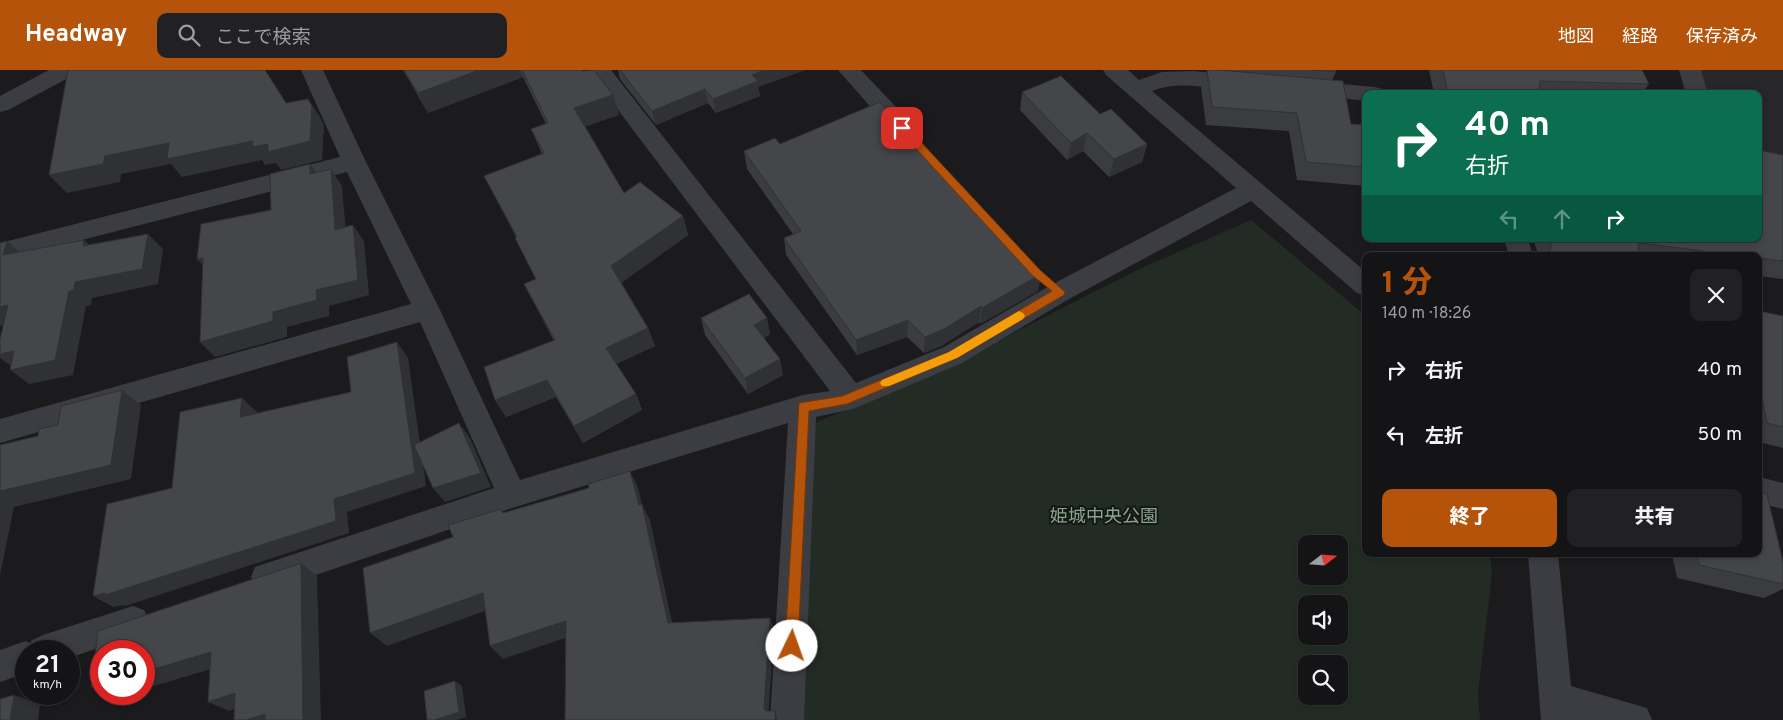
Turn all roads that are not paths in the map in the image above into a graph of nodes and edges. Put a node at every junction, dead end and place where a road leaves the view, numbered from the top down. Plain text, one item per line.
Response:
1 (66, 70) edge
2 (312, 70) edge
3 (599, 70) edge
4 (849, 70) edge
5 (1114, 70) edge
6 (1690, 70) edge
7 (1193, 74) edge
8 (1260, 84) edge
9 (1289, 86) edge
10 (1137, 89) junction
11 (1696, 90) edge
12 (1362, 93) edge
13 (0, 104) edge
14 (922, 150) edge
15 (354, 162) junction
16 (1252, 190) junction
17 (0, 252) edge
18 (1362, 283) edge
19 (427, 310) junction
20 (843, 401) junction
21 (803, 407) junction
22 (0, 431) edge
23 (1762, 491) edge
24 (512, 495) junction
25 (1783, 496) edge
26 (1543, 557) edge
27 (240, 586) edge
28 (156, 614) edge
29 (77, 640) edge
30 (15, 661) edge
31 (0, 666) edge
32 (1557, 709) edge
33 (788, 720) edge
34 (1634, 720) edge

1 - 13 street
2 - 15 street
3 - 20 street
4 - 14 street
5 - 10 street
6 - 11 street
7 - 8 street
7 - 10 street
9 - 12 street
10 - 16 street
15 - 17 street
15 - 19 street
16 - 18 street
16 - 20 street
19 - 22 street
19 - 24 street
20 - 21 street
21 - 24 street
21 - 33 street
23 - 25 street
24 - 27 street
26 - 32 street
28 - 29 street
30 - 31 street
32 - 34 street

